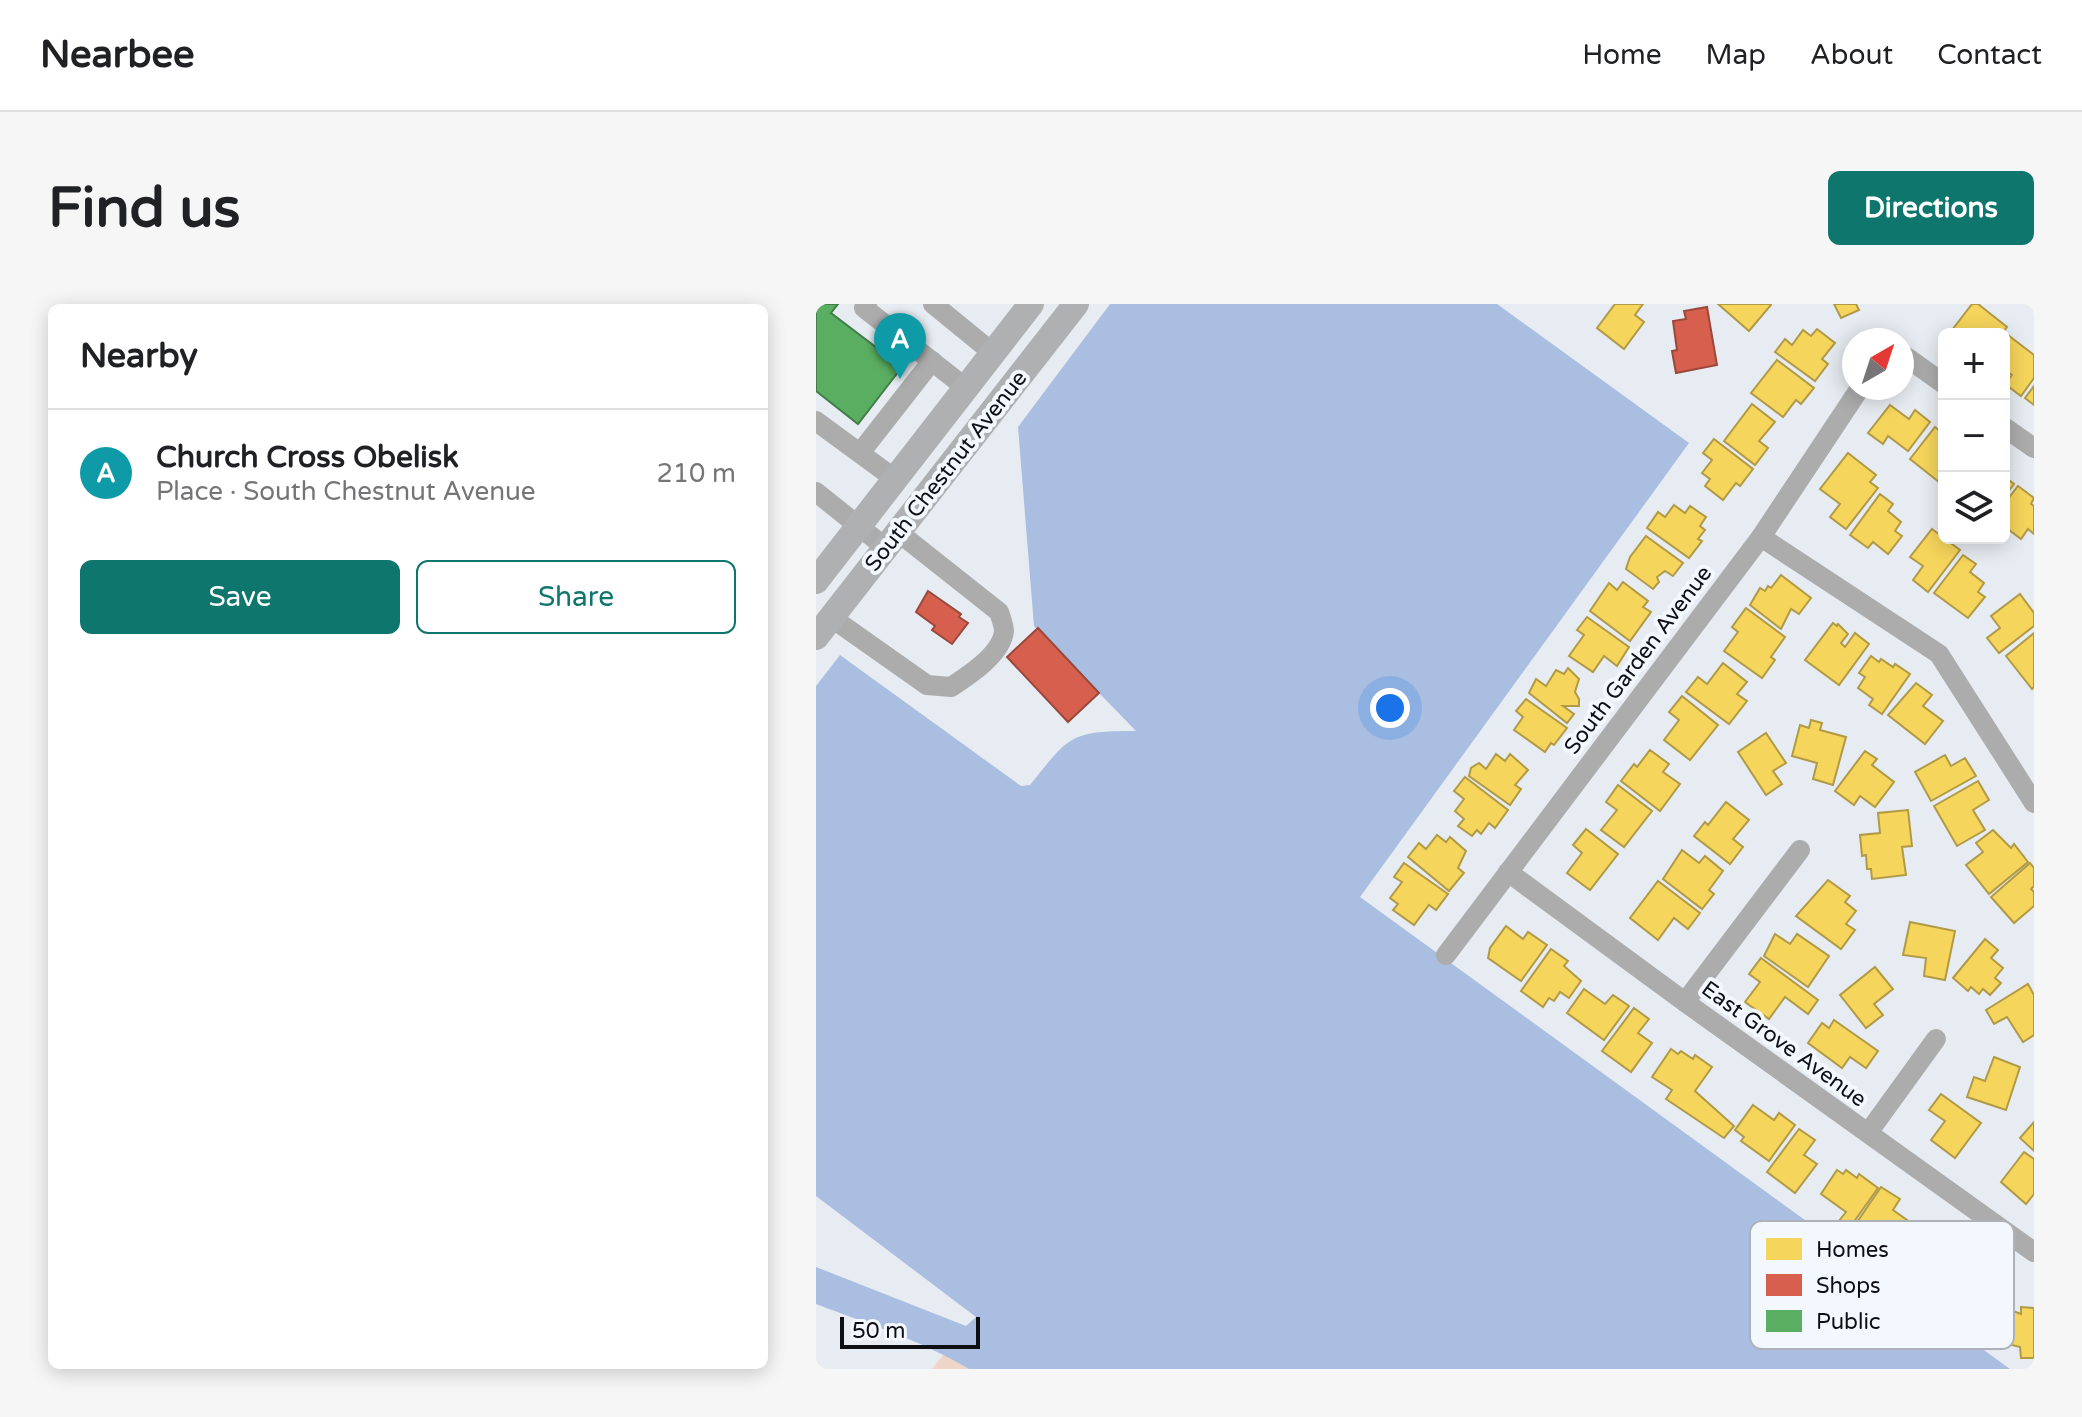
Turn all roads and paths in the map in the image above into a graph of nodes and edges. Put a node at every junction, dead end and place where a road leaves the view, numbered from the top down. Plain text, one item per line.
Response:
1 (867, 304) edge
2 (933, 304) edge
3 (1031, 304) edge
4 (1076, 304) edge
5 (955, 311) edge
6 (993, 353) junction
7 (932, 361) junction
8 (1914, 363) edge
9 (1938, 380) edge
10 (966, 388) junction
11 (1852, 400) edge
12 (816, 421) edge
13 (2010, 431) edge
14 (2034, 448) edge
15 (860, 453) junction
16 (895, 479) junction
17 (816, 492) edge
18 (858, 527) junction
19 (1761, 537) junction
20 (892, 540) junction
21 (816, 581) edge
22 (824, 628) edge
23 (2034, 803) edge
24 (1800, 850) dead end
25 (1508, 872) junction
26 (1446, 955) dead end
27 (1685, 1002) junction
28 (1936, 1039) dead end
29 (1868, 1133) junction
30 (1991, 1221) edge
31 (2014, 1238) edge
32 (2034, 1252) edge

1 - 7 street
2 - 5 street
3 - 6 main road, South Chestnut Avenue
4 - 20 main road, South Chestnut Avenue
5 - 6 street
6 - 10 main road, South Chestnut Avenue
7 - 10 street
7 - 15 street
8 - 9 street
10 - 16 main road, South Chestnut Avenue
11 - 19 street, South Garden Avenue
12 - 15 street
13 - 14 street
15 - 16 street
16 - 18 main road, South Chestnut Avenue
17 - 18 street
18 - 20 street
18 - 21 main road, South Chestnut Avenue
19 - 23 street
19 - 25 street, South Garden Avenue
20 - 22 main road, South Chestnut Avenue
20 - 22 street
24 - 27 street
25 - 26 street, South Garden Avenue
25 - 27 street, East Grove Avenue
27 - 29 street, East Grove Avenue
28 - 29 street
29 - 30 street, East Grove Avenue
31 - 32 street, East Grove Avenue

